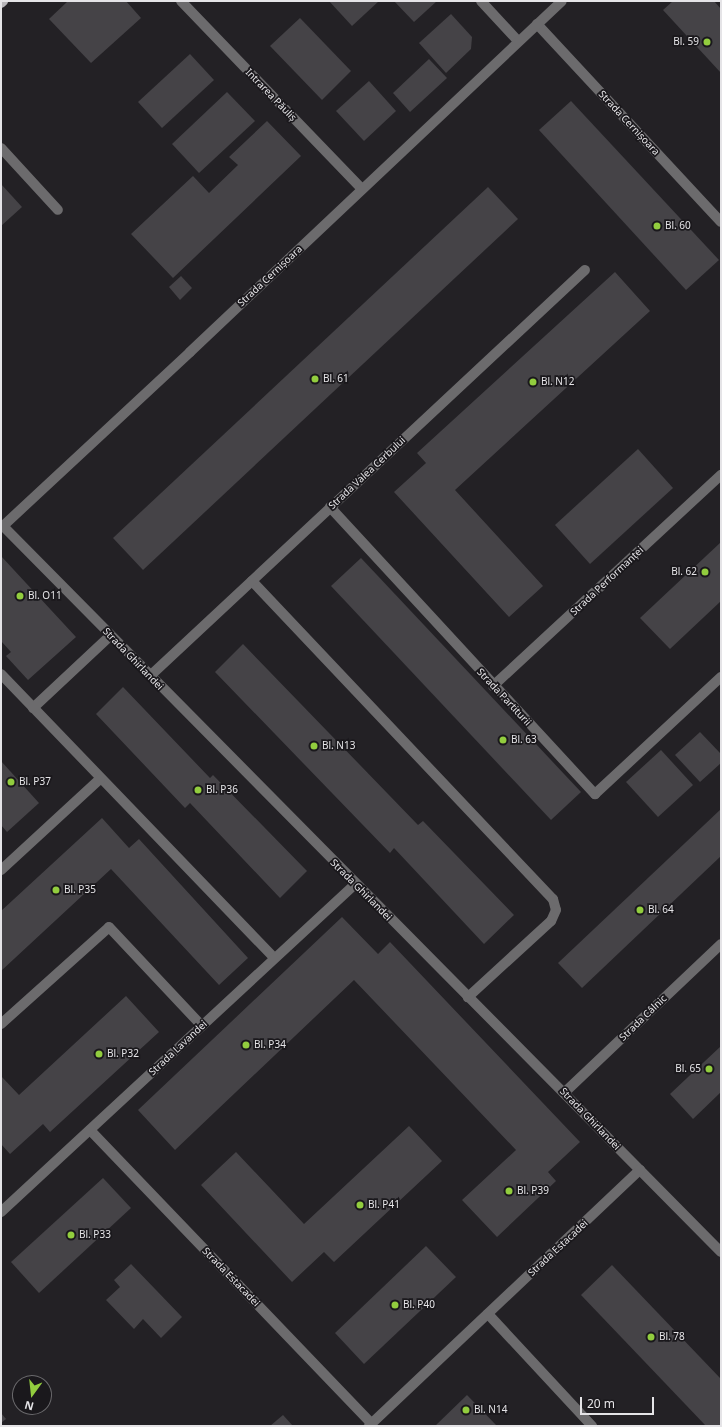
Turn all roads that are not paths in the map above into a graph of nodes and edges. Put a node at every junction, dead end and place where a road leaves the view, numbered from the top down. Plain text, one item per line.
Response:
1 (4, 1) edge
2 (181, 1) edge
3 (481, 1) edge
4 (562, 1) edge
5 (1, 3) edge
6 (537, 24) junction
7 (518, 42) junction
8 (1, 148) edge
9 (362, 189) junction
10 (58, 210) dead end
11 (721, 222) edge
12 (585, 270) dead end
13 (721, 476) edge
14 (330, 507) junction
15 (2, 525) edge
16 (252, 580) junction
17 (110, 636) junction
18 (1, 674) edge
19 (150, 676) junction
20 (721, 677) edge
21 (493, 686) junction
22 (33, 708) junction
23 (100, 779) junction
24 (1, 870) edge
25 (355, 884) junction
26 (721, 944) edge
27 (274, 958) junction
28 (468, 997) junction
29 (1, 1024) edge
30 (202, 1026) junction
31 (564, 1093) junction
32 (90, 1130) junction
33 (640, 1170) junction
34 (1, 1212) edge
35 (719, 1246) edge
36 (488, 1314) junction
37 (370, 1425) edge
38 (592, 1426) edge

1 - 5 main road
2 - 9 street, Intrarea Păuliș
3 - 7 street
4 - 6 street, Strada Cernișoara
6 - 7 street, Strada Cernișoara
6 - 11 street, Strada Cernișoara
7 - 9 street, Strada Cernișoara
8 - 10 street
9 - 15 street, Strada Cernișoara
12 - 14 street, Strada Valea Cerbului
13 - 21 street, Strada Performanței
14 - 16 street, Strada Valea Cerbului
14 - 21 street, Strada Partiturii
15 - 17 street, Strada Ghirlandei
16 - 19 street, Strada Valea Cerbului
16 - 28 street
17 - 19 street, Strada Ghirlandei
17 - 22 street
18 - 22 street
19 - 25 street, Strada Ghirlandei
20 - 21 street, Strada Partiturii
22 - 23 street
23 - 24 street
23 - 27 street
25 - 27 street, Strada Lavandei
25 - 28 street, Strada Ghirlandei
26 - 31 street, Strada Câlnic
27 - 30 street, Strada Lavandei
28 - 31 street, Strada Ghirlandei
29 - 30 street
30 - 32 street, Strada Lavandei
31 - 33 street, Strada Ghirlandei
32 - 34 street, Strada Lavandei
32 - 37 street, Strada Estacadei
33 - 35 street, Strada Ghirlandei
33 - 36 street, Strada Estacadei
36 - 37 street, Strada Estacadei
36 - 38 street

